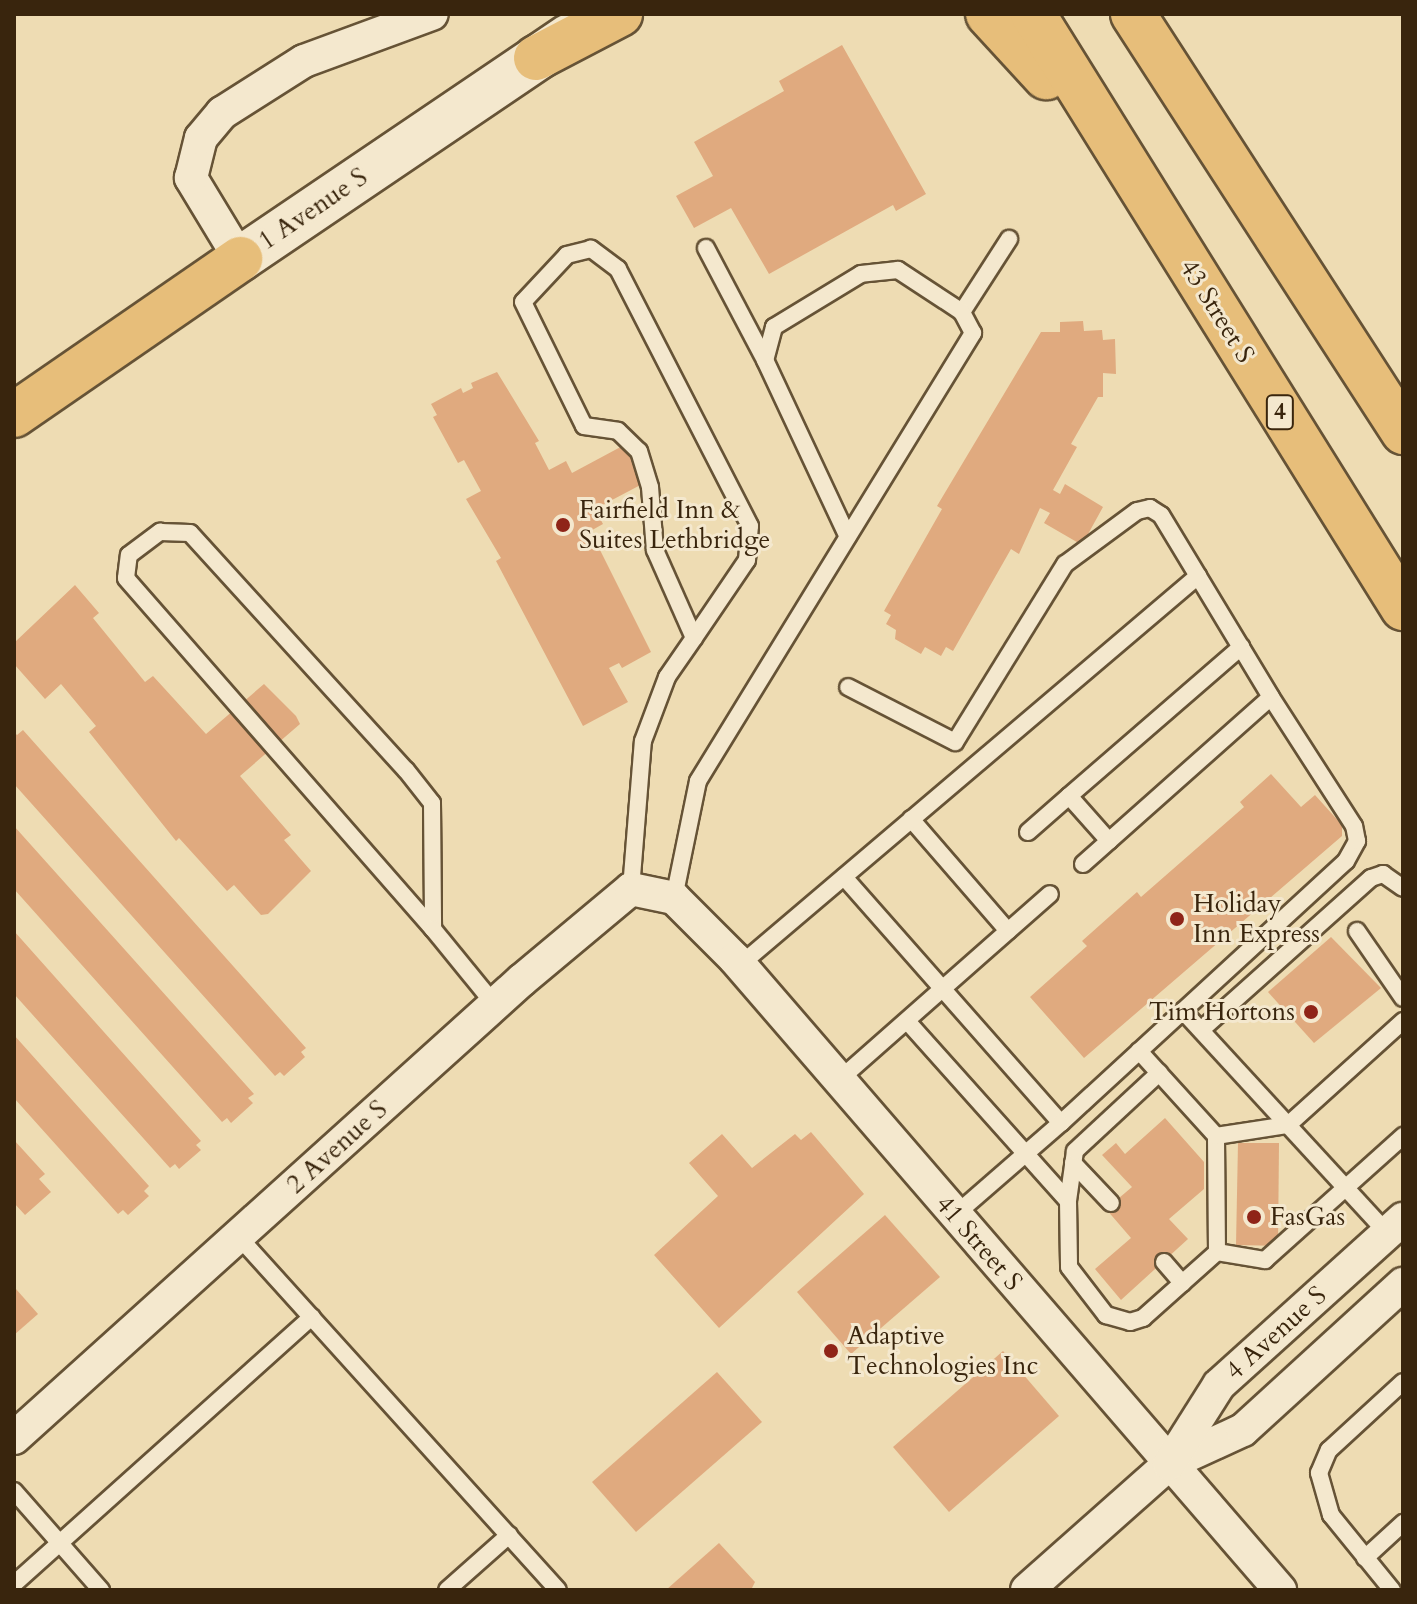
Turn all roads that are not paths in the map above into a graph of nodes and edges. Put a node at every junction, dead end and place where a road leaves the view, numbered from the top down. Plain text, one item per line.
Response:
1 (432, 14) edge
2 (601, 14) edge
3 (620, 14) edge
4 (988, 14) edge
5 (1033, 14) edge
6 (1133, 14) edge
7 (1141, 14) edge
8 (536, 58) junction
9 (1168, 67) junction
10 (1158, 217) junction
11 (1009, 239) dead end
12 (706, 248) dead end
13 (240, 259) junction
14 (962, 312) junction
15 (765, 360) junction
16 (14, 415) edge
17 (1403, 432) edge
18 (848, 537) junction
19 (1198, 576) junction
20 (1403, 608) edge
21 (694, 638) junction
22 (1241, 647) junction
23 (848, 687) dead end
24 (1271, 697) junction
25 (955, 742) junction
26 (976, 765) junction
27 (1069, 796) junction
28 (911, 819) junction
29 (1028, 832) dead end
30 (1109, 841) junction
31 (1083, 864) dead end
32 (844, 877) junction
33 (1403, 888) edge
34 (631, 889) junction
35 (1050, 894) dead end
36 (674, 898) junction
37 (433, 929) junction
38 (1008, 931) junction
39 (1357, 931) dead end
40 (740, 965) junction
41 (942, 989) junction
42 (1403, 998) edge
43 (495, 1005) junction
44 (1183, 1011) junction
45 (907, 1021) junction
46 (1403, 1021) edge
47 (1201, 1030) junction
48 (1139, 1051) junction
49 (1159, 1073) junction
50 (839, 1080) junction
51 (1061, 1123) junction
52 (1288, 1125) junction
53 (1216, 1136) junction
54 (1403, 1136) edge
55 (1026, 1154) junction
56 (1073, 1163) junction
57 (1345, 1187) junction
58 (1068, 1201) junction
59 (1111, 1203) dead end
60 (955, 1215) junction
61 (1395, 1226) edge
62 (238, 1236) junction
63 (1217, 1252) junction
64 (1164, 1262) dead end
65 (1182, 1283) junction
66 (1403, 1284) edge
67 (312, 1317) junction
68 (1403, 1382) edge
69 (17, 1429) edge
70 (1169, 1464) junction
71 (14, 1491) edge
72 (1403, 1523) edge
73 (509, 1535) junction
74 (60, 1543) junction
75 (1365, 1558) junction
76 (14, 1584) edge
77 (101, 1590) edge
78 (447, 1590) edge
79 (558, 1590) edge
80 (1027, 1590) edge
81 (1280, 1590) edge
82 (1392, 1590) edge

1 - 13 street, 1 Avenue S
2 - 8 main road, 1 Avenue S
3 - 8 highway
4 - 10 highway
5 - 10 highway, 43 Street S / 4
6 - 9 highway
7 - 9 highway
8 - 13 main road, 1 Avenue S
9 - 17 highway
10 - 20 highway, 43 Street S / 4
11 - 14 lane
12 - 15 lane
13 - 16 highway
14 - 15 lane
14 - 18 lane
15 - 18 lane
18 - 36 lane
19 - 22 lane
19 - 25 lane
19 - 26 lane
21 - 21 lane
21 - 34 lane
22 - 24 lane
22 - 27 lane
23 - 25 lane
24 - 30 lane
24 - 44 lane
25 - 26 lane
26 - 28 lane
27 - 29 lane
27 - 30 lane
28 - 32 lane
28 - 38 lane
30 - 31 lane
32 - 40 lane
32 - 41 lane
33 - 47 lane
34 - 36 street
34 - 43 street, 2 Avenue S
35 - 38 lane
36 - 40 street, 41 Street S
37 - 37 lane
37 - 43 lane
38 - 41 lane
39 - 42 lane
40 - 50 street, 41 Street S
41 - 45 lane
41 - 51 lane
43 - 62 street, 2 Avenue S
44 - 47 lane
44 - 48 lane
45 - 50 lane
45 - 55 lane
46 - 52 lane
47 - 52 lane
48 - 49 lane
48 - 51 lane
49 - 53 lane
49 - 56 lane
50 - 60 street, 41 Street S
51 - 55 lane
52 - 53 lane
52 - 57 lane
53 - 63 lane
54 - 57 lane
55 - 58 lane
55 - 60 lane
56 - 58 lane
56 - 59 lane
57 - 61 lane
57 - 63 lane
58 - 65 lane
60 - 70 street, 41 Street S
61 - 70 street, 4 Avenue S
62 - 67 lane
62 - 69 street, 2 Avenue S
63 - 65 lane
64 - 65 lane
66 - 70 street, 4 Avenue S
67 - 73 lane
67 - 74 lane
68 - 75 lane
70 - 80 street, 4 Avenue S
70 - 81 street, 41 Street S
71 - 74 lane
72 - 75 lane
73 - 78 lane
73 - 79 lane
74 - 76 lane
74 - 77 lane
75 - 82 lane

